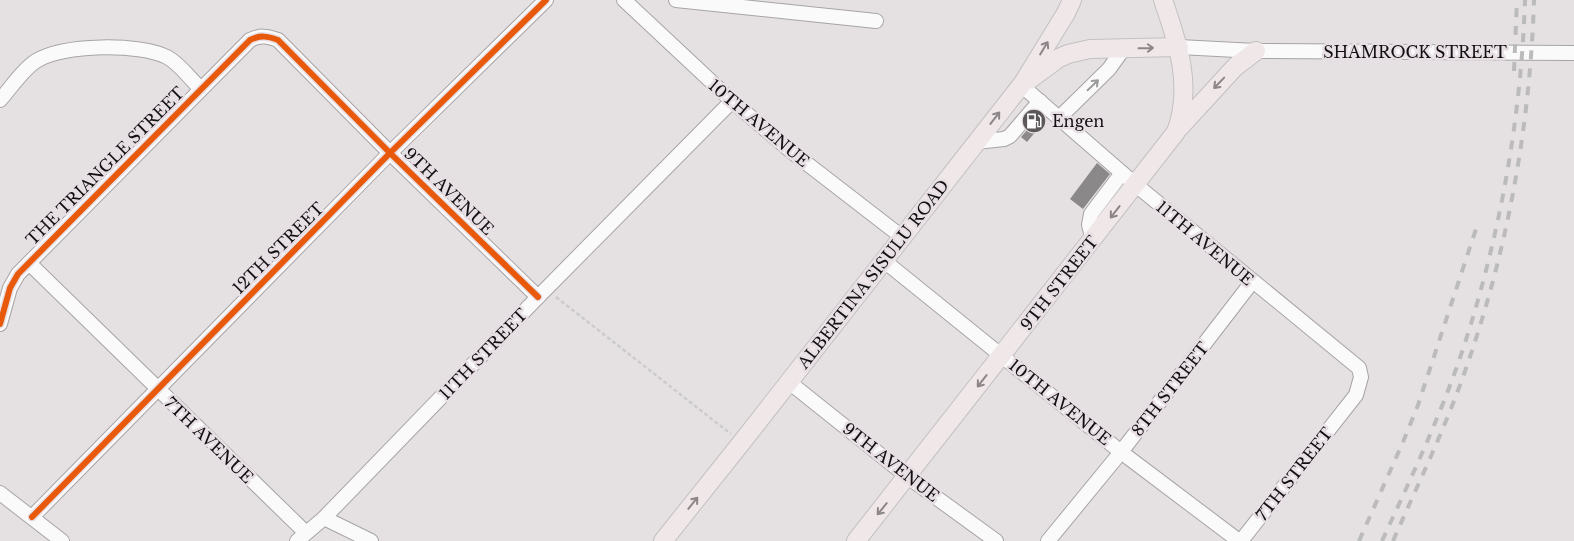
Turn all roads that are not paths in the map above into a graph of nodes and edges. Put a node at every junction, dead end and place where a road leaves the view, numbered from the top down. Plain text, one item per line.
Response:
1 (546, 0) edge
2 (624, 0) edge
3 (676, 0) edge
4 (1072, 0) edge
5 (1163, 0) edge
6 (876, 21) dead end
7 (250, 40) joint
8 (1179, 47) junction
9 (1124, 48) junction
10 (1256, 51) junction
11 (1574, 52) edge
12 (1022, 84) junction
13 (201, 89) junction
14 (0, 100) edge
15 (732, 101) junction
16 (1040, 101) junction
17 (1059, 118) junction
18 (1176, 132) junction
19 (976, 142) junction
20 (390, 153) junction
21 (1122, 173) junction
22 (1136, 185) junction
23 (902, 237) junction
24 (1093, 240) junction
25 (883, 260) junction
26 (29, 263) junction
27 (1252, 282) junction
28 (542, 293) junction
29 (0, 324) edge
30 (1002, 355) junction
31 (789, 382) junction
32 (157, 390) junction
33 (1346, 408) joint
34 (1121, 452) junction
35 (908, 476) junction
36 (0, 493) edge
37 (32, 517) junction
38 (324, 518) junction
39 (301, 537) edge
40 (62, 541) edge
41 (371, 541) edge
42 (663, 541) edge
43 (856, 541) edge
44 (996, 541) edge
45 (1048, 541) edge
46 (1240, 541) edge

1 - 20 street, 12TH STREET
2 - 15 street, 10TH AVENUE
3 - 6 street
12 -> 4 main road, ALBERTINA SISULU ROAD
5 - 8 main road, 9TH STREET
7 - 13 street, THE TRIANGLE STREET
7 - 20 street, 9TH AVENUE
9 -> 8 main road
8 - 10 street, SHAMROCK STREET
8 - 18 main road, 9TH STREET
9 - 12 main road
17 -> 9 street
10 - 11 street, SHAMROCK STREET
10 -> 18 main road
12 - 16 street, 11TH AVENUE
19 -> 12 main road, ALBERTINA SISULU ROAD
13 - 14 street
13 - 26 street, THE TRIANGLE STREET
15 - 23 street, 10TH AVENUE
15 - 28 street, 11TH STREET
16 - 17 street, 11TH AVENUE
16 - 19 street
17 - 21 street, 11TH AVENUE
18 - 22 main road, 9TH STREET
19 - 23 main road, ALBERTINA SISULU ROAD
20 - 28 street, 9TH AVENUE
20 - 32 street, 12TH STREET
21 - 22 street, 11TH AVENUE
21 - 24 street
22 -> 24 main road, 9TH STREET
22 - 27 street, 11TH AVENUE
23 - 25 main road, ALBERTINA SISULU ROAD
24 - 30 main road, 9TH STREET
25 - 30 street, 10TH AVENUE
25 - 31 main road, ALBERTINA SISULU ROAD
26 - 29 street, THE TRIANGLE STREET
26 - 32 street, 7TH AVENUE
27 - 33 street, 11TH AVENUE
27 - 34 street, 8TH STREET
28 - 38 street, 11TH STREET
30 - 34 street, 10TH AVENUE
30 -> 35 main road, 9TH STREET
31 - 35 street, 9TH AVENUE
42 -> 31 main road, ALBERTINA SISULU ROAD
32 - 37 street, 12TH STREET
32 - 39 street, 7TH AVENUE
33 - 46 street, 7TH STREET
34 - 45 street, 8TH STREET
34 - 46 street, 10TH AVENUE
35 -> 43 main road, 9TH STREET
35 - 44 street, 9TH AVENUE
36 - 37 street
37 - 40 street
38 - 39 street, 11TH STREET
38 - 41 street

